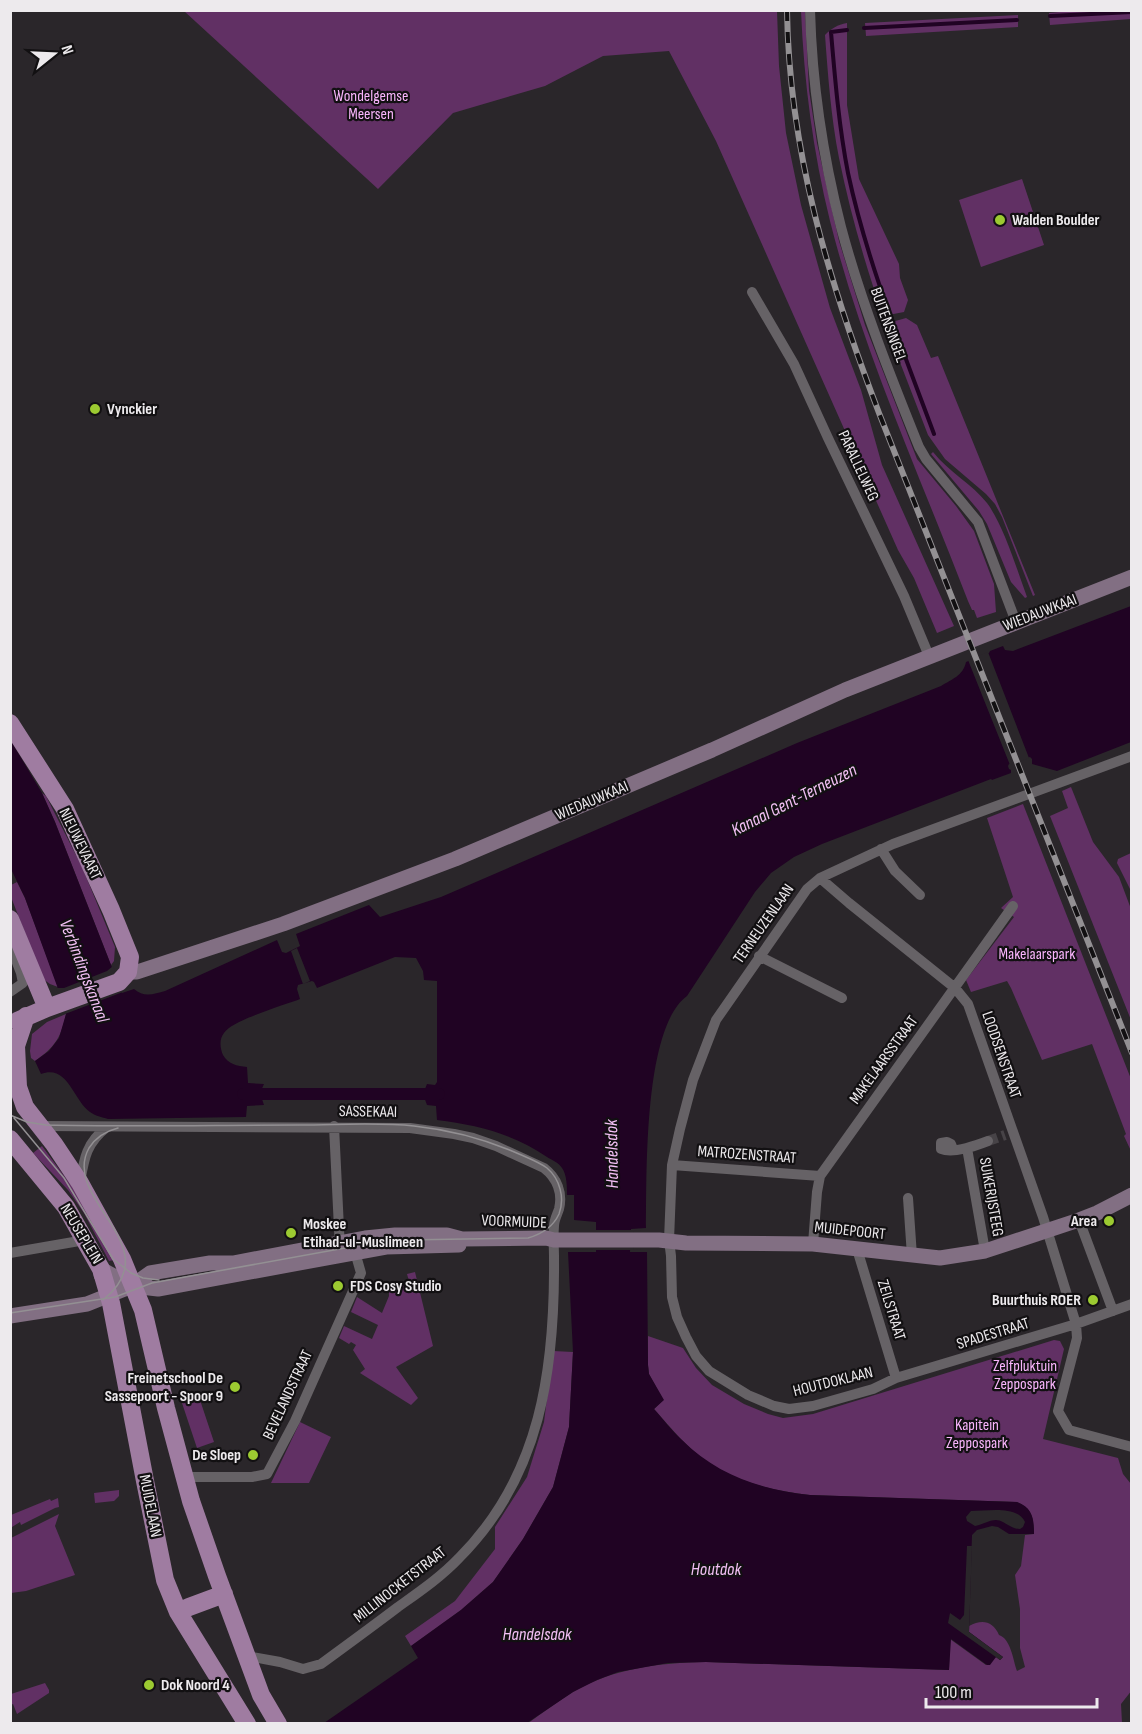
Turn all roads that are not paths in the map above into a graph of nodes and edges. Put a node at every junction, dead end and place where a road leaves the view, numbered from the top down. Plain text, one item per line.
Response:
1 (811, 11) edge
2 (752, 292) dead end
3 (1131, 577) edge
4 (1016, 622) junction
5 (929, 656) junction
6 (10, 723) edge
7 (1131, 756) edge
8 (881, 849) junction
9 (820, 878) junction
10 (920, 895) dead end
11 (1013, 906) dead end
12 (10, 919) edge
13 (10, 945) edge
14 (759, 956) junction
15 (123, 977) junction
16 (955, 988) junction
17 (10, 992) edge
18 (842, 998) dead end
19 (54, 1005) junction
20 (18, 1021) edge
21 (10, 1091) edge
22 (25, 1107) junction
23 (40, 1126) junction
24 (334, 1126) junction
25 (107, 1128) junction
26 (10, 1139) edge
27 (987, 1141) tunnel mouth
28 (967, 1148) junction
29 (953, 1149) dead end
30 (672, 1165) junction
31 (820, 1176) junction
32 (80, 1183) junction
33 (1131, 1195) edge
34 (908, 1198) dead end
35 (1079, 1220) junction
36 (1047, 1231) junction
37 (85, 1240) junction
38 (557, 1240) junction
39 (669, 1240) junction
40 (813, 1244) junction
41 (345, 1250) junction
42 (857, 1250) junction
43 (985, 1251) junction
44 (10, 1253) edge
45 (912, 1256) junction
46 (101, 1269) junction
47 (132, 1286) junction
48 (104, 1297) junction
49 (1131, 1304) edge
50 (1113, 1311) junction
51 (10, 1316) edge
52 (1076, 1324) junction
53 (896, 1378) junction
54 (1131, 1447) edge
55 (185, 1477) junction
56 (224, 1594) junction
57 (178, 1612) junction
58 (247, 1656) junction
59 (242, 1721) edge
60 (278, 1724) edge

1 - 4 street, BUITENSINGEL
2 - 5 street, PARALLELWEG
3 - 4 street, WIEDAUWKAAI
4 - 5 street, WIEDAUWKAAI
5 - 15 street, WIEDAUWKAAI
6 - 15 main road, NIEUWEVAART
7 - 8 street, TERNEUZENLAAN
8 - 9 street, TERNEUZENLAAN
8 - 10 street
9 - 14 street, TERNEUZENLAAN
9 - 16 street, LOODSENSTRAAT
11 - 16 street, MAKELAARSSTRAAT
12 - 19 main road
13 - 17 street
14 - 18 street
14 - 30 street, TERNEUZENLAAN
15 - 19 main road, WIEDAUWKAAI
16 - 31 street, MAKELAARSSTRAAT
16 - 36 street, LOODSENSTRAAT
19 - 20 main road, NEUSEPLEIN
20 - 22 main road, NEUSEPLEIN
21 - 22 street, NEUSEPLEIN
22 - 23 main road, NEUSEPLEIN
23 - 25 street
23 - 32 main road, NEUSEPLEIN
24 - 25 street, SASSEKAAI
24 - 38 street, SASSEKAAI
24 - 41 street
25 - 32 street, NEUSEPLEIN
26 - 37 main road, NEUSEPLEIN
27 - 28 street, SUIKERIJSTEEG
28 - 29 street, SUIKERIJSTEEG
28 - 43 street, SUIKERIJSTEEG
30 - 31 street, MATROZENSTRAAT
30 - 39 street, TERNEUZENLAAN
31 - 40 street, MAKELAARSSTRAAT
32 - 47 main road, NEUSEPLEIN
33 - 35 street, MUIDEPOORT
34 - 45 street
35 - 36 street, MUIDEPOORT
35 - 50 street
36 - 43 street, MUIDEPOORT
36 - 52 street, LOODSENSTRAAT
37 - 44 street
37 - 46 main road, NEUSEPLEIN
38 - 39 street, MUIDEPOORT
38 - 41 street, VOORMUIDE
38 - 58 street, MILLINOCKETSTRAAT
39 - 40 street, MUIDEPOORT
39 - 53 street, HOUTDOKLAAN
40 - 42 street, MUIDEPOORT
41 - 47 street, VOORMUIDE
41 - 55 street, BEVELANDSTRAAT
42 - 45 street, MUIDEPOORT
42 - 53 street, ZEILSTRAAT
43 - 45 street, MUIDEPOORT
46 - 47 street, NEUSEPLEIN
46 - 48 main road, MUIDELAAN
47 - 48 street
47 - 55 main road
48 - 51 street
48 - 57 main road, MUIDELAAN
49 - 50 street, SPADESTRAAT
50 - 52 street, SPADESTRAAT
52 - 53 street, SPADESTRAAT
52 - 54 street
55 - 56 main road
56 - 57 main road
56 - 58 main road
57 - 59 main road, MUIDELAAN
58 - 60 main road

